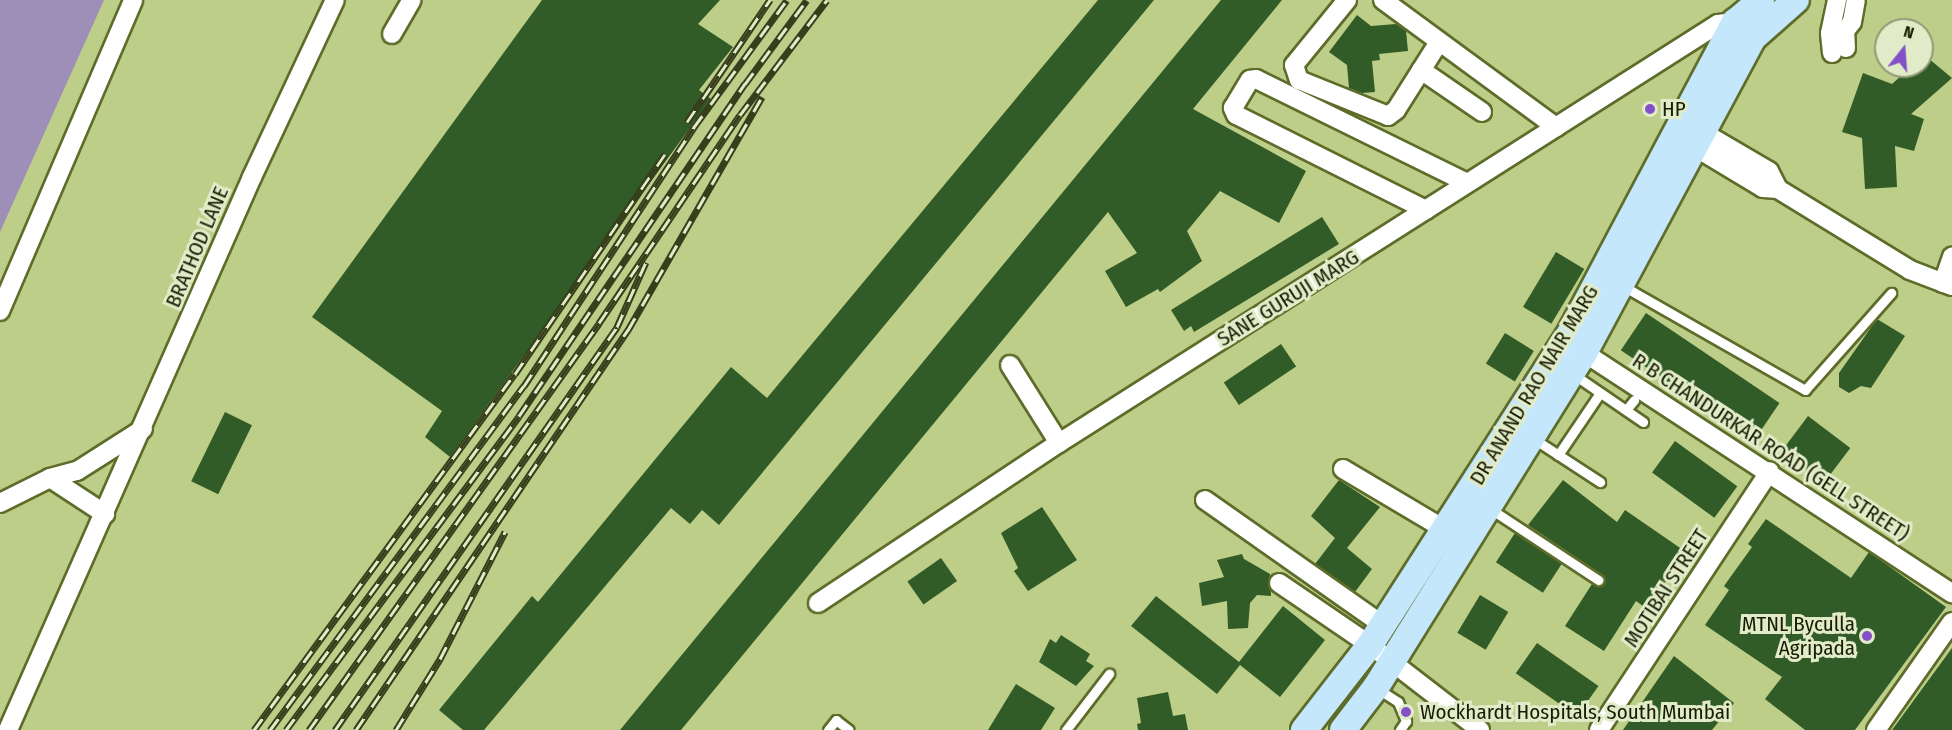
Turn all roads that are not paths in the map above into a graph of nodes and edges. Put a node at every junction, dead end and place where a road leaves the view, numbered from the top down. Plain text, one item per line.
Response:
1 (133, 0) edge
2 (335, 0) edge
3 (412, 0) edge
4 (1347, 0) edge
5 (1383, 0) edge
6 (1761, 0) edge
7 (1796, 0) edge
8 (1837, 0) edge
9 (1858, 2) edge
10 (1744, 30) junction
11 (392, 34) dead end
12 (1439, 42) junction
13 (1421, 70) junction
14 (1482, 112) dead end
15 (1556, 127) junction
16 (1694, 133) junction
17 (1467, 183) junction
18 (1426, 210) junction
19 (1952, 257) edge
20 (1621, 284) junction
21 (1947, 284) edge
22 (1891, 293) dead end
23 (0, 311) edge
24 (1573, 356) junction
25 (1010, 365) dead end
26 (1600, 393) junction
27 (1634, 400) dead end
28 (1626, 410) junction
29 (1643, 422) dead end
30 (142, 429) junction
31 (1532, 438) junction
32 (1059, 443) junction
33 (1558, 454) junction
34 (1343, 469) dead end
35 (1770, 471) junction
36 (50, 478) junction
37 (1600, 482) dead end
38 (1205, 500) dead end
39 (0, 503) edge
40 (1489, 508) junction
41 (105, 514) junction
42 (1444, 530) junction
43 (1598, 580) dead end
44 (1279, 583) dead end
45 (1952, 593) edge
46 (818, 603) dead end
47 (1952, 622) edge
48 (1377, 635) junction
49 (1392, 662) junction
50 (1109, 674) dead end
51 (1376, 687) junction
52 (8, 730) edge
53 (828, 730) edge
54 (849, 730) edge
55 (1066, 730) edge
56 (1304, 730) edge
57 (1343, 730) edge
58 (1400, 730) edge
59 (1480, 730) edge
60 (1599, 730) edge
61 (1875, 730) edge

1 - 23 street
2 - 30 street, BRATHOD LANE
3 - 11 street
4 - 13 street
5 - 12 street
6 - 10 main road, SANE GURUJI MARG
7 - 10 main road, SANE GURUJI MARG
8 - 9 street
10 - 15 street, SANE GURUJI MARG
10 - 16 main road, DR ANAND RAO NAIR MARG
12 - 13 street
12 - 15 street
13 - 14 street
15 - 17 street, SANE GURUJI MARG
16 - 20 main road, DR ANAND RAO NAIR MARG
16 - 21 street
16 - 24 main road, DR ANAND RAO NAIR MARG
17 - 18 street, SANE GURUJI MARG
17 - 18 street
18 - 32 street, SANE GURUJI MARG
19 - 21 street
20 - 22 lane
20 - 24 main road, DR ANAND RAO NAIR MARG
24 - 26 lane
24 - 31 main road, DR ANAND RAO NAIR MARG
24 - 35 street, R B CHANDURKAR ROAD (GELL STREET)
24 - 42 main road, DR ANAND RAO NAIR MARG
25 - 32 street
26 - 28 lane
26 - 33 lane
27 - 28 lane
28 - 29 lane
30 - 36 street
30 - 41 street, BRATHOD LANE
31 - 33 lane
31 - 40 main road, DR ANAND RAO NAIR MARG
32 - 46 street, SANE GURUJI MARG
33 - 37 lane
34 - 42 street
35 - 45 street, R B CHANDURKAR ROAD (GELL STREET)
35 - 60 street, MOTIBAI STREET
36 - 39 street
36 - 41 street
38 - 48 street
40 - 43 lane
40 - 49 main road, DR ANAND RAO NAIR MARG
41 - 52 street, BRATHOD LANE
42 - 48 main road, DR ANAND RAO NAIR MARG
44 - 48 street
47 - 61 street
48 - 49 street
48 - 56 main road, DR ANAND RAO NAIR MARG
49 - 51 main road, DR ANAND RAO NAIR MARG
49 - 59 street
50 - 55 lane
51 - 57 main road, DR ANAND RAO NAIR MARG
51 - 58 lane
53 - 54 lane

